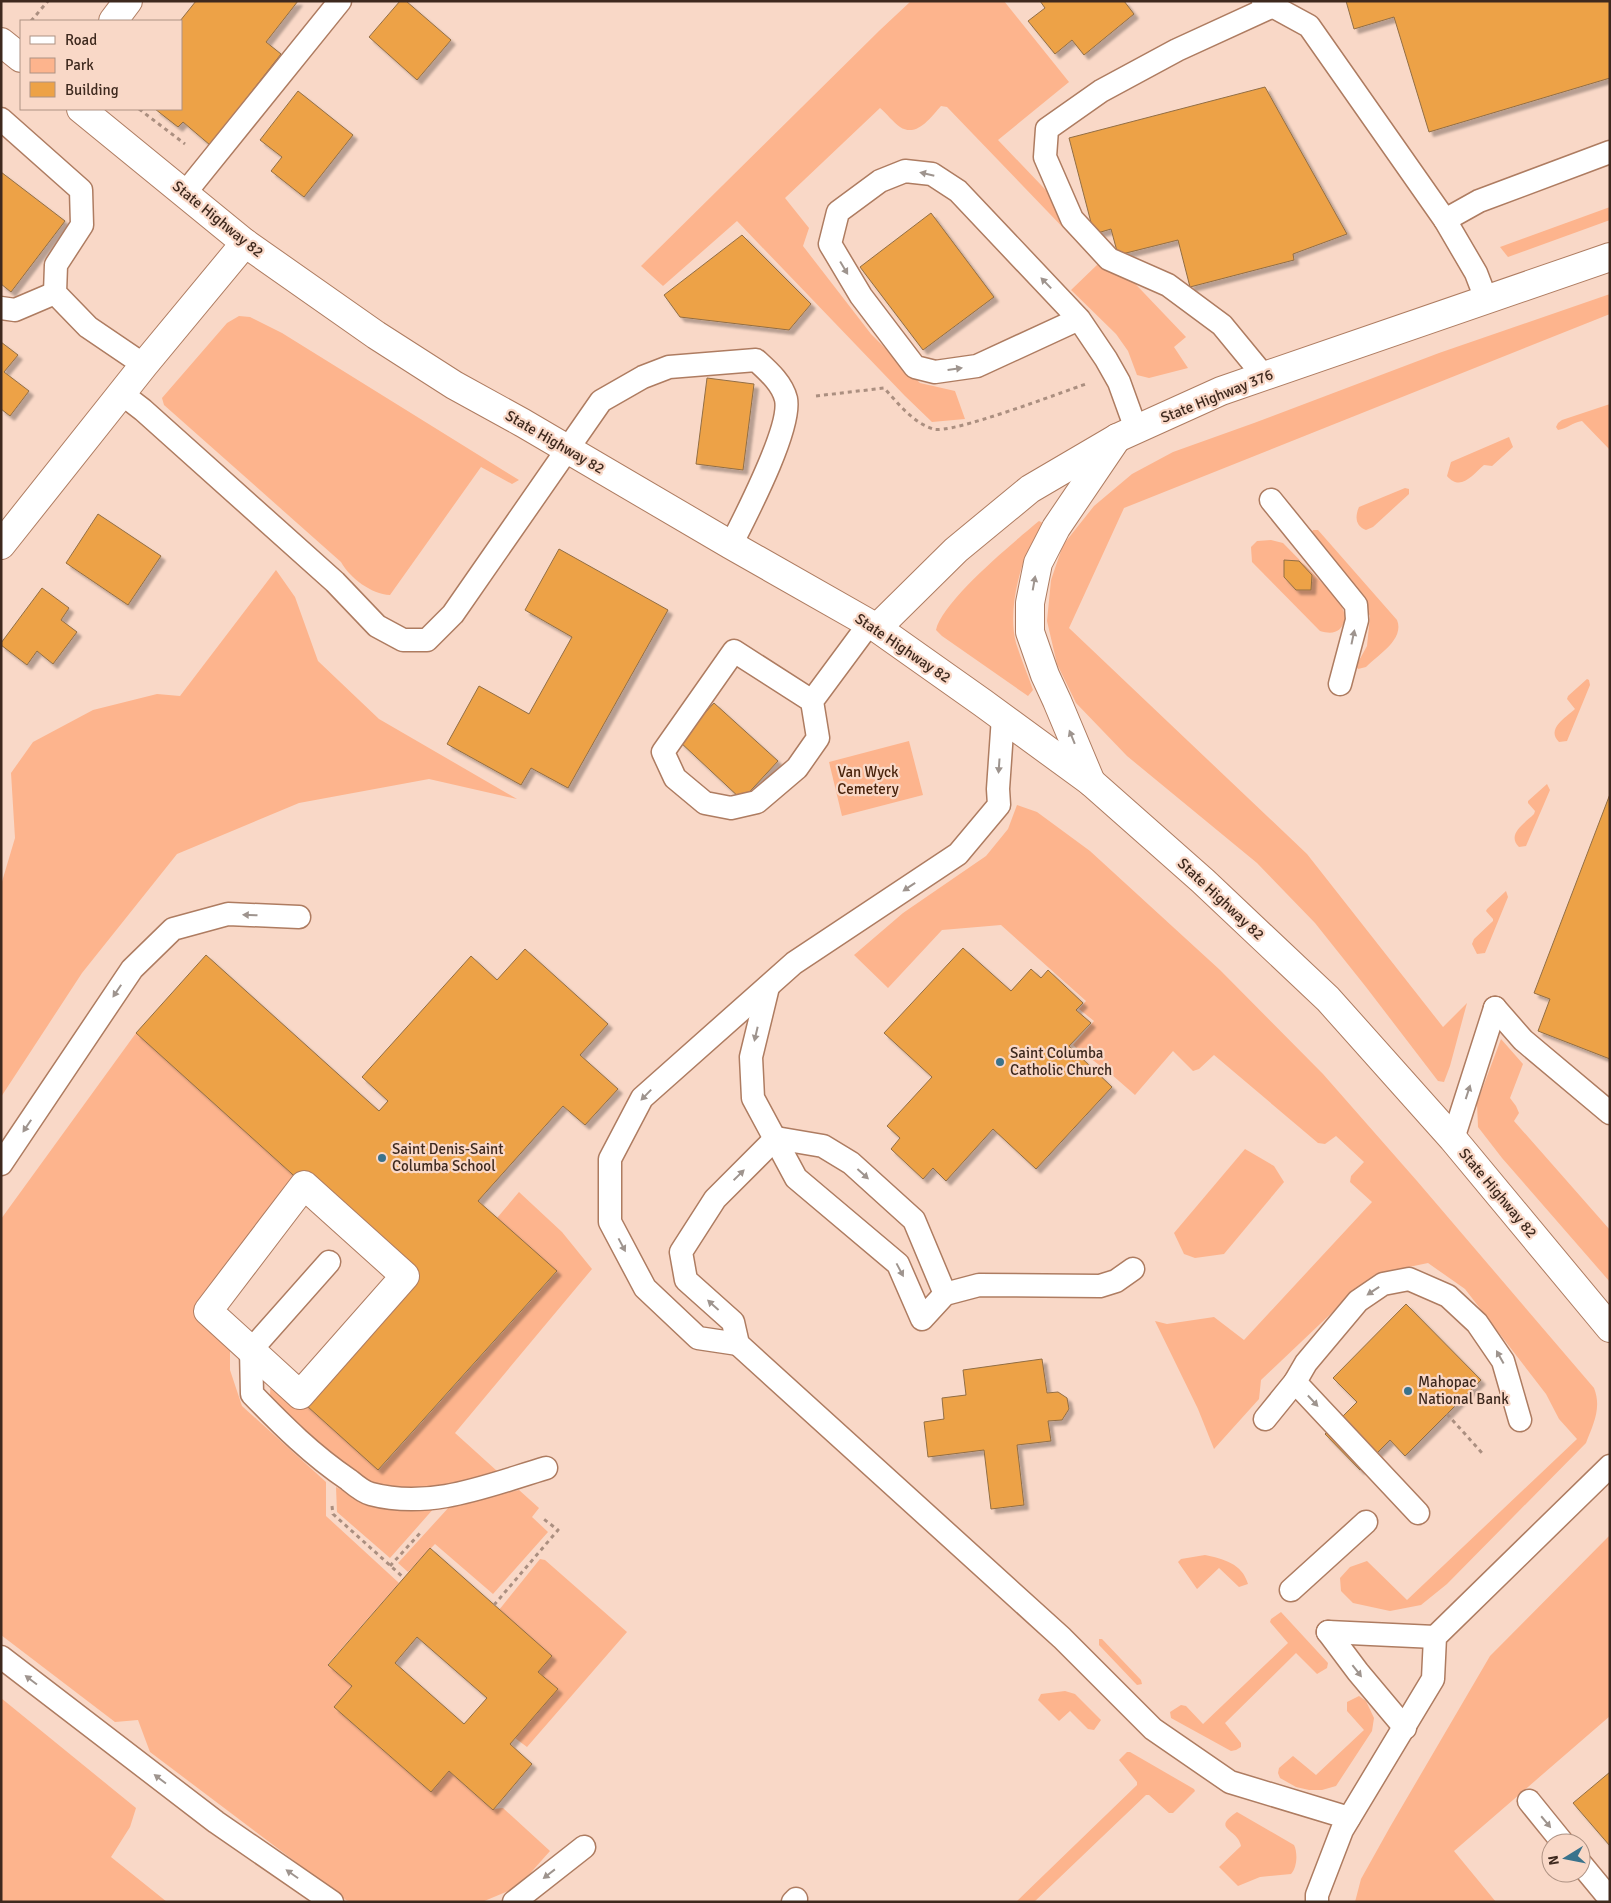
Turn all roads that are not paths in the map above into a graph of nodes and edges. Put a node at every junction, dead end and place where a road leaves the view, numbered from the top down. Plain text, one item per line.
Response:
1 (128, 1) edge
2 (340, 1) edge
3 (1268, 4) edge
4 (113, 20) edge
5 (82, 110) edge
6 (1, 119) edge
7 (1610, 152) edge
8 (185, 193) junction
9 (1445, 220) junction
10 (245, 243) junction
11 (1610, 257) edge
12 (55, 293) junction
13 (1486, 300) junction
14 (1, 308) edge
15 (1079, 319) junction
16 (144, 364) junction
17 (1264, 376) junction
18 (120, 393) junction
19 (1126, 433) junction
20 (567, 448) junction
21 (1270, 500) dead end
22 (1, 545) edge
23 (731, 546) junction
24 (873, 626) junction
25 (1340, 684) dead end
26 (812, 701) junction
27 (1003, 717) junction
28 (1091, 782) junction
29 (299, 917) dead end
30 (768, 987) junction
31 (1610, 1113) edge
32 (776, 1138) junction
33 (1452, 1139) junction
34 (1, 1164) edge
35 (329, 1262) dead end
36 (1133, 1269) dead end
37 (945, 1294) junction
38 (1610, 1328) edge
39 (738, 1344) junction
40 (250, 1350) junction
41 (1295, 1382) junction
42 (1265, 1419) dead end
43 (1520, 1420) dead end
44 (1610, 1466) edge
45 (546, 1468) dead end
46 (1418, 1513) dead end
47 (1366, 1522) dead end
48 (1291, 1590) dead end
49 (1435, 1637) junction
50 (1, 1657) edge
51 (1405, 1728) junction
52 (1529, 1801) dead end
53 (1350, 1818) junction
54 (1555, 1833) edge
55 (584, 1847) dead end
56 (1591, 1876) edge
57 (1605, 1893) dead end
58 (332, 1902) edge
59 (514, 1902) edge
60 (1317, 1902) edge

1 - 4 main road
2 - 8 lane
3 - 9 lane
3 - 17 lane
5 - 8 main road, State Highway 82
6 - 12 lane
7 - 9 lane
8 - 10 main road, State Highway 82
9 - 13 lane
10 - 16 main road
10 - 20 main road, State Highway 82
11 - 13 main road, State Highway 376
12 - 14 lane
12 - 16 lane
13 - 17 main road, State Highway 376
15 -> 15 lane
15 - 19 lane
16 - 18 main road
17 - 19 main road, State Highway 376
18 - 20 lane
18 - 22 main road
19 - 24 main road, State Highway 376
28 -> 19 main road
20 - 23 main road, State Highway 82
20 - 23 lane
25 -> 21 lane
23 - 24 main road, State Highway 82
24 - 26 lane
24 - 27 main road, State Highway 82
26 - 26 lane
27 - 28 main road, State Highway 82
27 -> 30 lane
28 - 33 main road, State Highway 82
29 -> 34 lane
30 -> 32 lane
30 -> 39 lane
33 -> 31 lane
32 -> 37 lane
32 -> 37 lane
39 -> 32 lane
33 - 38 main road, State Highway 82
35 - 40 lane
36 - 37 lane
39 - 53 lane
40 - 40 main road
40 - 45 lane
41 - 42 lane
43 -> 41 lane
41 -> 46 lane
44 - 49 lane
47 - 48 lane
49 - 51 lane
49 -> 51 lane
58 -> 50 lane
51 - 53 lane
52 -> 54 lane
53 - 60 lane
55 -> 59 lane
56 - 57 lane

